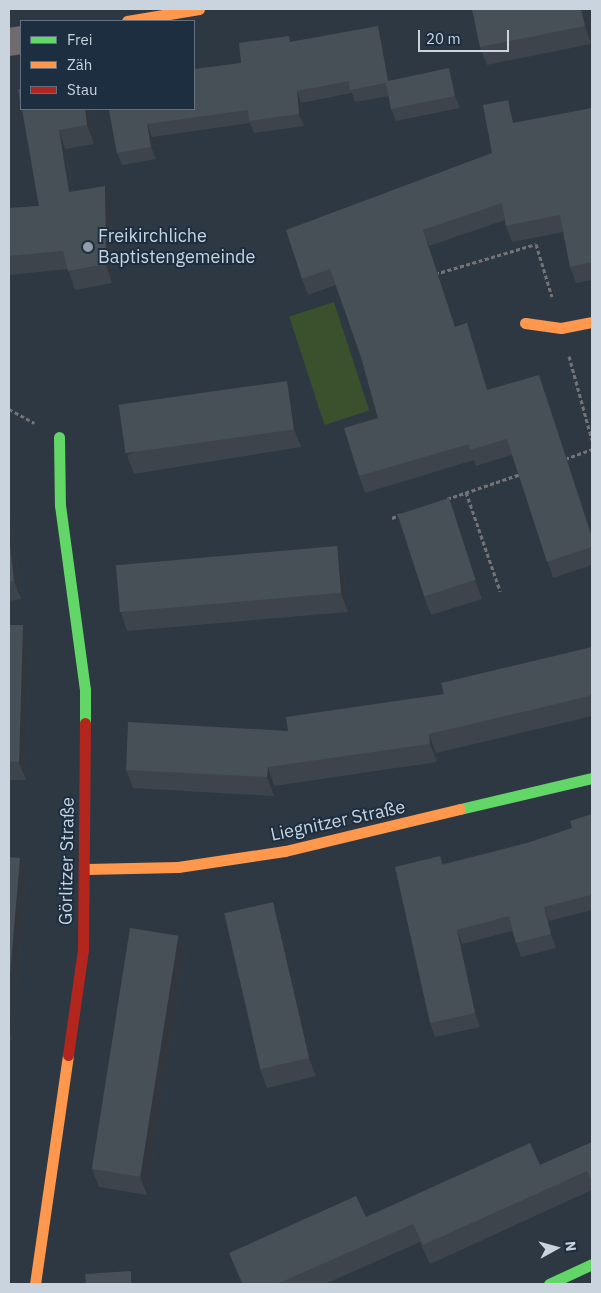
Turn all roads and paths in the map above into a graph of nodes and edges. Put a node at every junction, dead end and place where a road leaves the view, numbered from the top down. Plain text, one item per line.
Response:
1 (198, 9) edge
2 (133, 20) edge
3 (431, 275) edge
4 (592, 322) edge
5 (525, 323) dead end
6 (561, 328) junction
7 (59, 437) dead end
8 (592, 440) edge
9 (592, 449) edge
10 (556, 462) edge
11 (529, 471) edge
12 (466, 492) junction
13 (438, 502) edge
14 (410, 511) edge
15 (392, 518) dead end
16 (500, 591) dead end
17 (592, 778) edge
18 (86, 869) junction
19 (592, 1264) edge
20 (35, 1284) edge
21 (549, 1284) edge

1 - 2 street
3 - 6 path
4 - 6 street
5 - 6 street
6 - 8 path
7 - 18 street, Görlitzer Straße
9 - 10 path
11 - 12 path
12 - 13 path
12 - 16 path
14 - 15 path
17 - 18 street, Liegnitzer Straße
18 - 20 street, Görlitzer Straße
19 - 21 street

